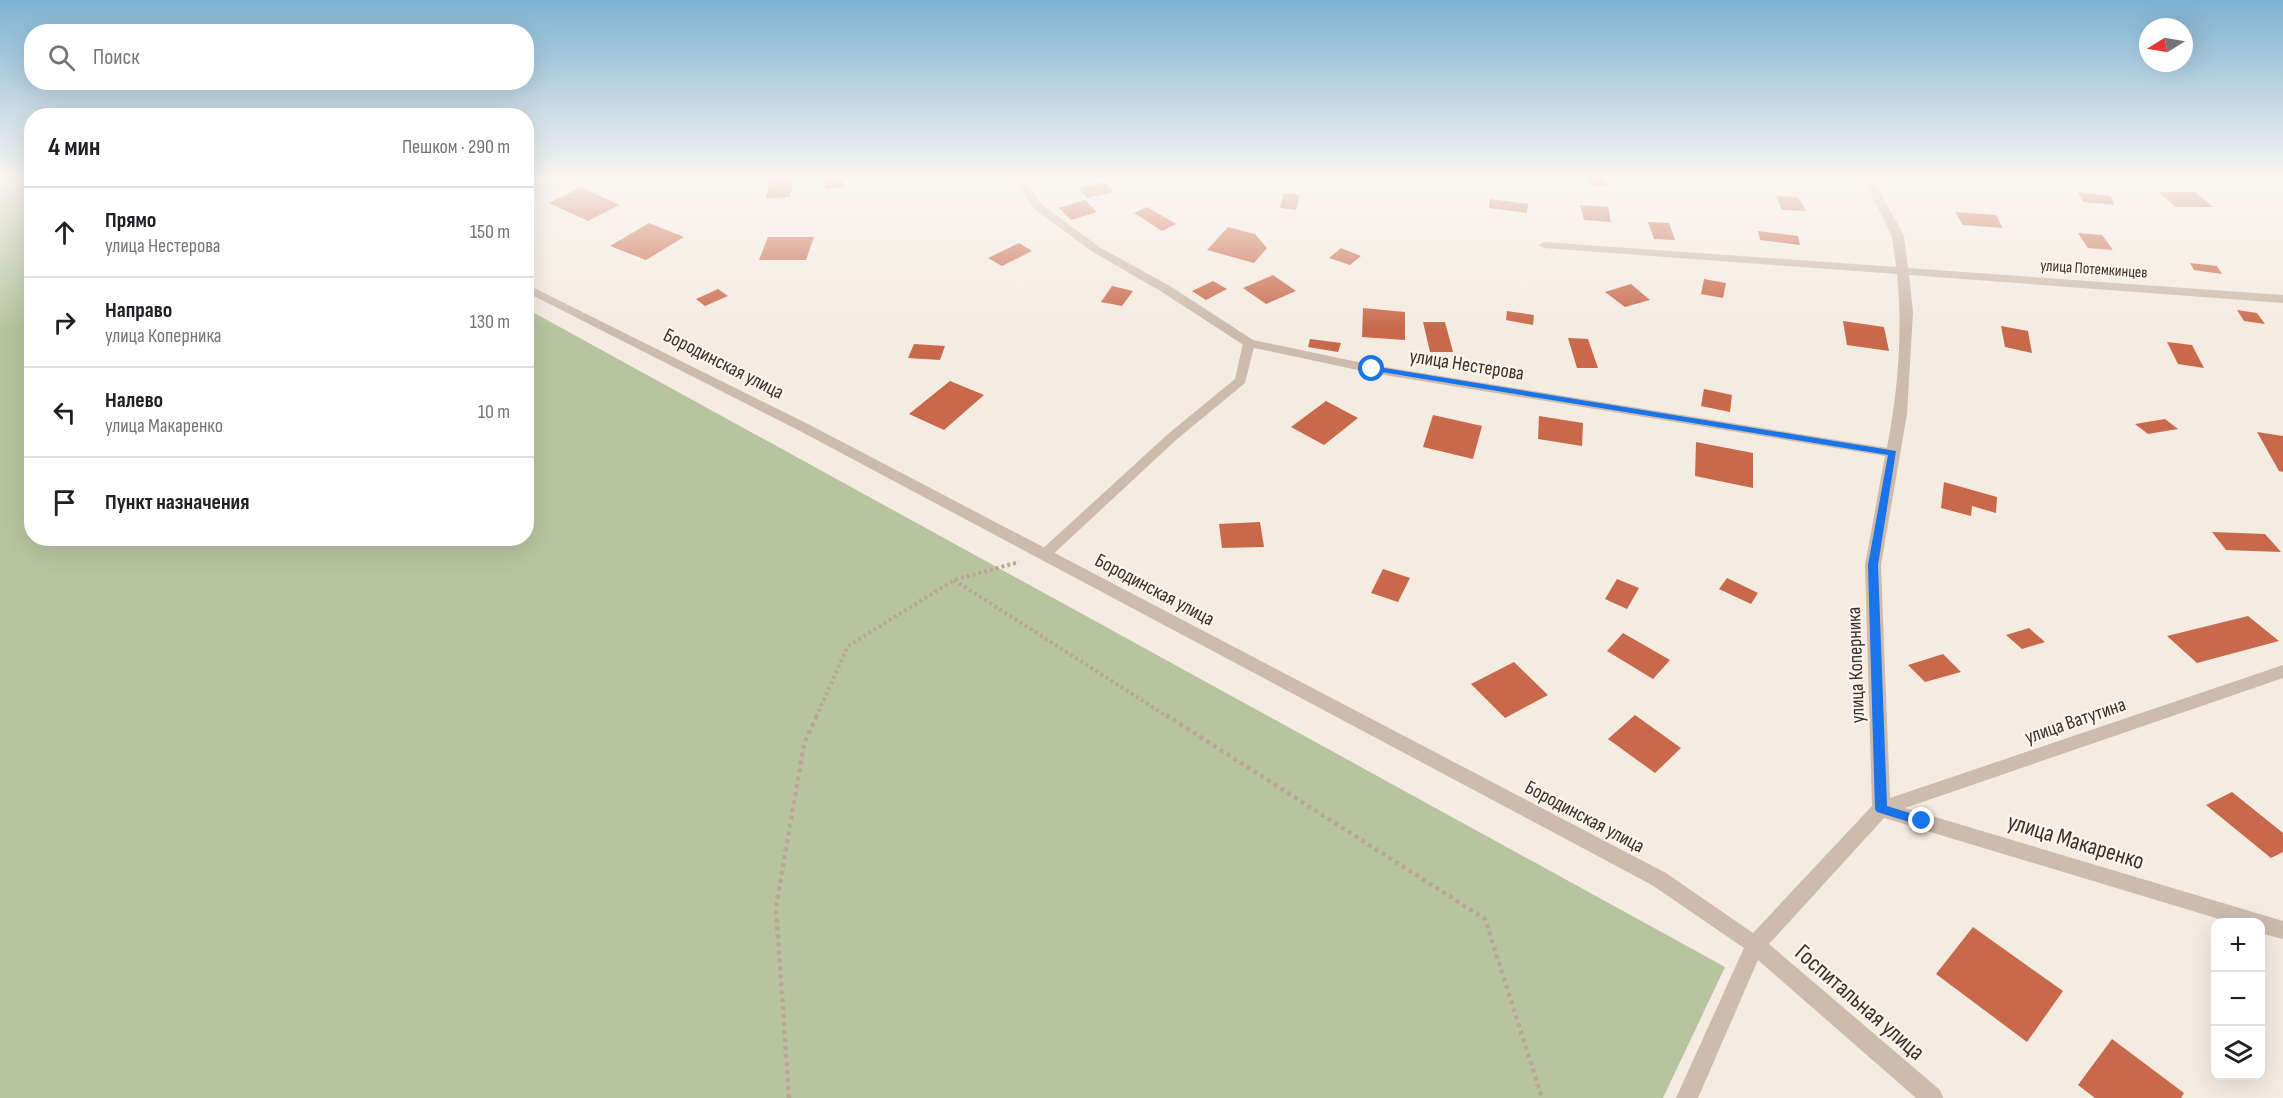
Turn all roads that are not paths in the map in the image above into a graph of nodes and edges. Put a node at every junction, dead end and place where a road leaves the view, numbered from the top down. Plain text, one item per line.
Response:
1 (1067, 228) edge
2 (1894, 228) edge
3 (1544, 244) dead end
4 (1902, 271) junction
5 (534, 291) edge
6 (2283, 299) edge
7 (1249, 343) junction
8 (1893, 453) junction
9 (1044, 555) junction
10 (2283, 671) edge
11 (1881, 809) junction
12 (2242, 918) edge
13 (2265, 925) edge
14 (2283, 930) edge
15 (1755, 945) junction
16 (1687, 1098) edge
17 (1932, 1098) edge

1 - 7 street, улица Нестерова
2 - 4 street, улица Коперника
3 - 4 street, улица Потемкинцев
4 - 6 street, улица Потемкинцев
4 - 8 street, улица Коперника
5 - 9 street, Бородинская улица
7 - 8 street, улица Нестерова
7 - 9 lane
8 - 11 street, улица Коперника
9 - 15 street, Бородинская улица
10 - 11 street, улица Ватутина
11 - 12 street, улица Макаренко
11 - 15 street
13 - 14 street, улица Макаренко
15 - 16 street
15 - 17 street, Госпитальная улица

